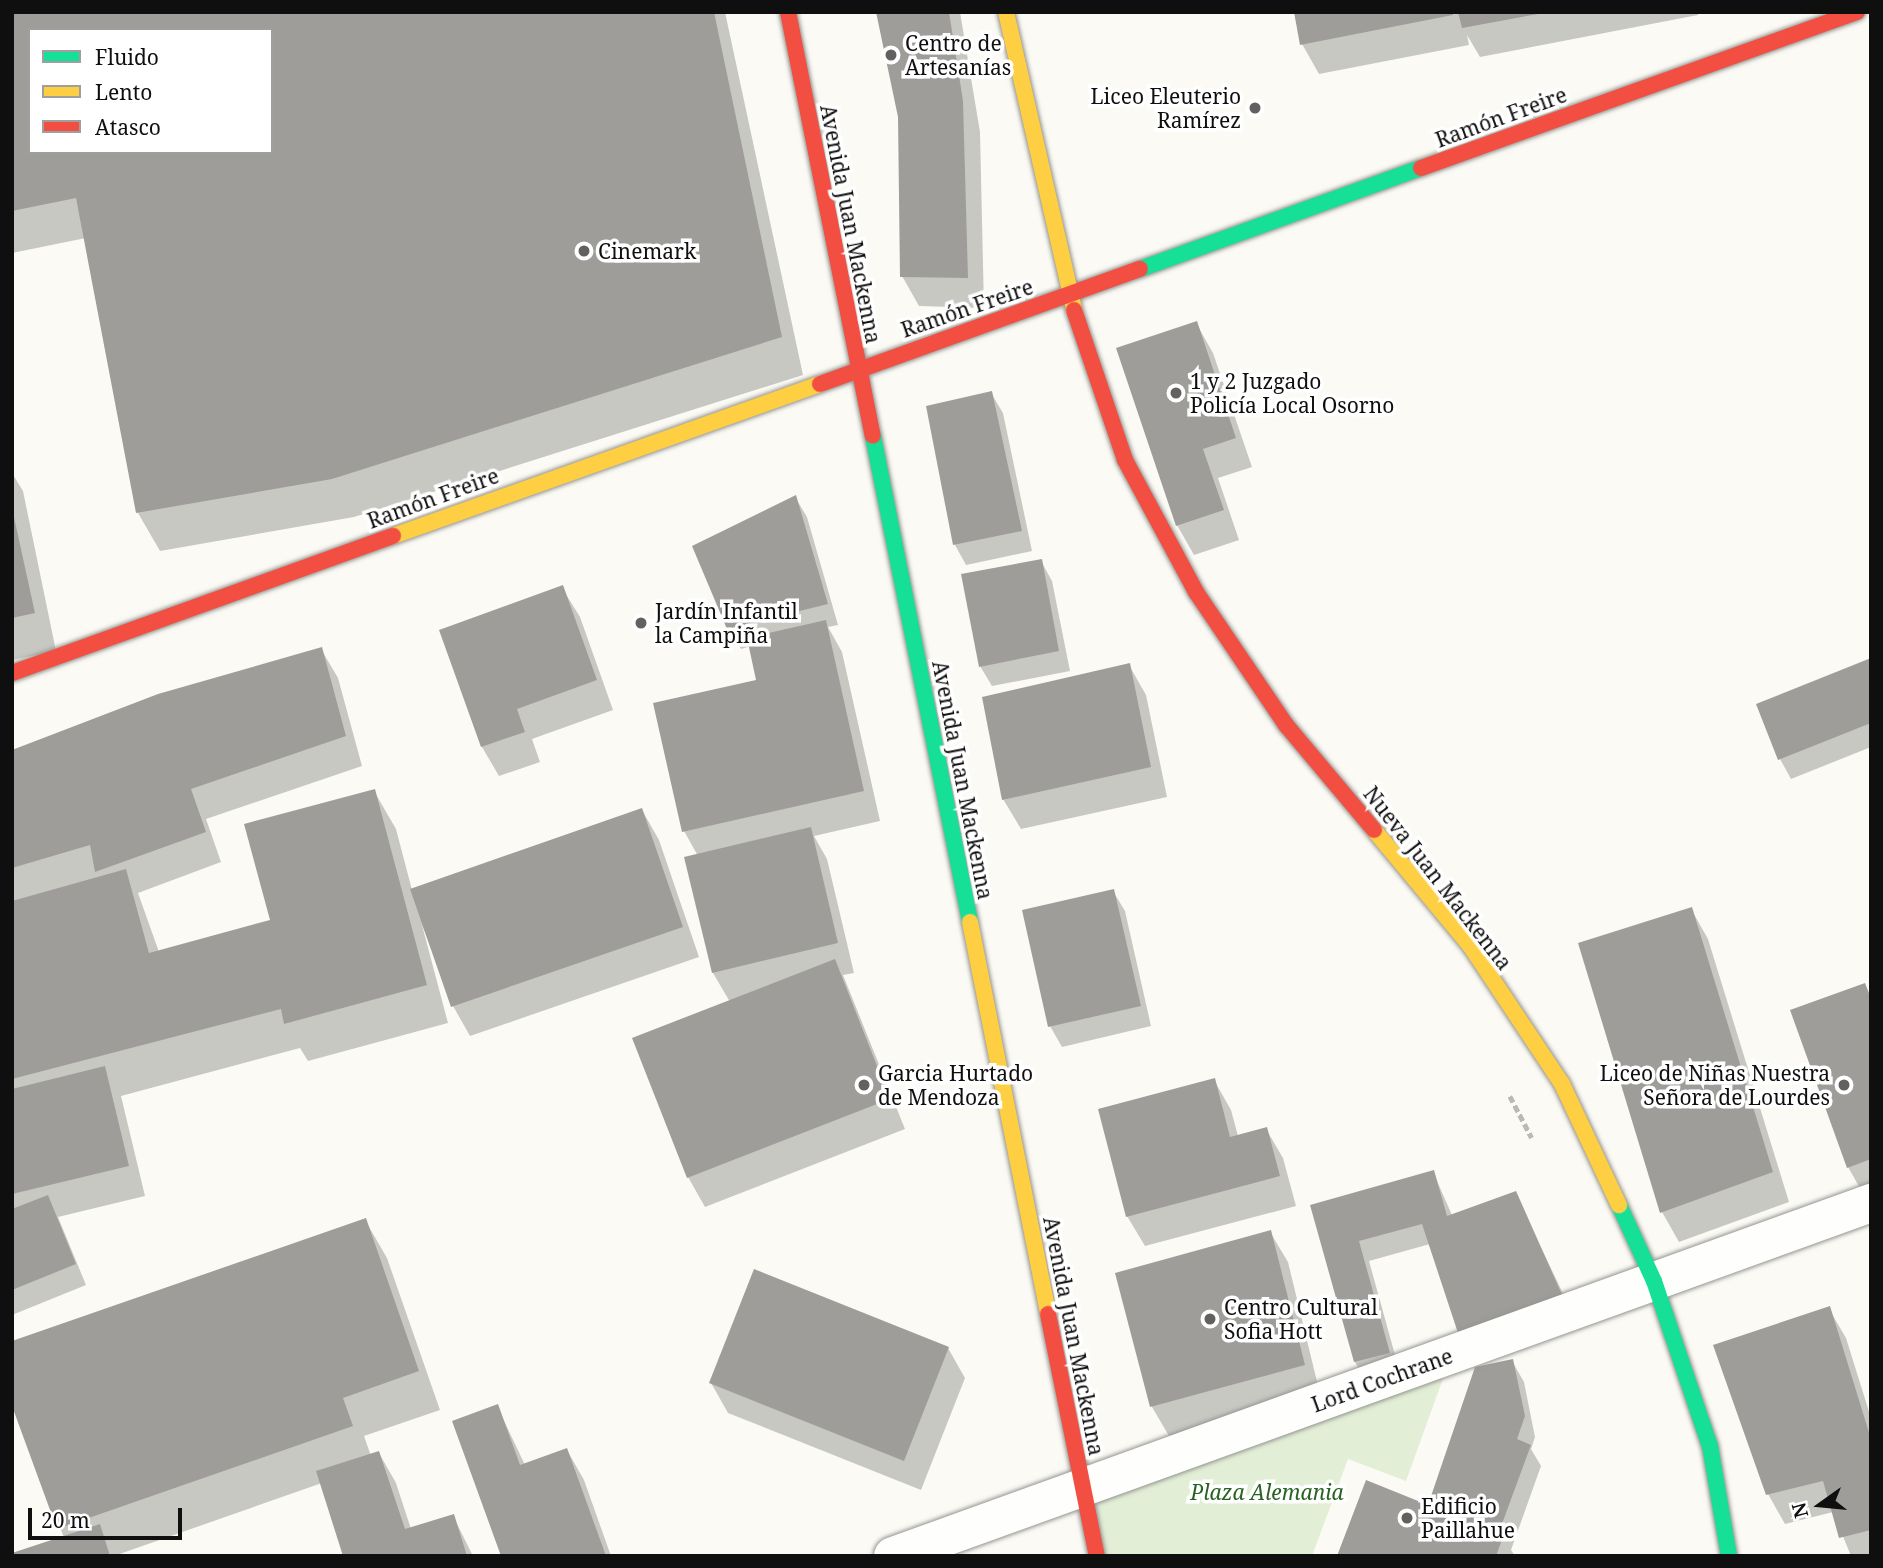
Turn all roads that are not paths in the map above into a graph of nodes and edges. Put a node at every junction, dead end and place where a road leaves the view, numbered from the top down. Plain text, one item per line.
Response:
1 (788, 12) edge
2 (1006, 12) edge
3 (1857, 12) edge
4 (1069, 294) junction
5 (858, 367) junction
6 (12, 673) edge
7 (1871, 1203) edge
8 (1654, 1281) junction
9 (1084, 1489) junction
10 (893, 1556) edge
11 (1097, 1556) edge
12 (1729, 1556) edge

1 - 5 main road, Avenida Juan Mackenna
2 - 4 main road
3 - 4 main road, Ramón Freire
4 - 5 main road, Ramón Freire
4 - 8 main road, Nueva Juan Mackenna
5 - 6 main road, Ramón Freire
5 - 9 main road, Avenida Juan Mackenna
7 - 8 street, Lord Cochrane
8 - 9 street, Lord Cochrane
8 - 12 main road, Nueva Juan Mackenna
9 - 10 street, Lord Cochrane
9 - 11 main road, Avenida Juan Mackenna

